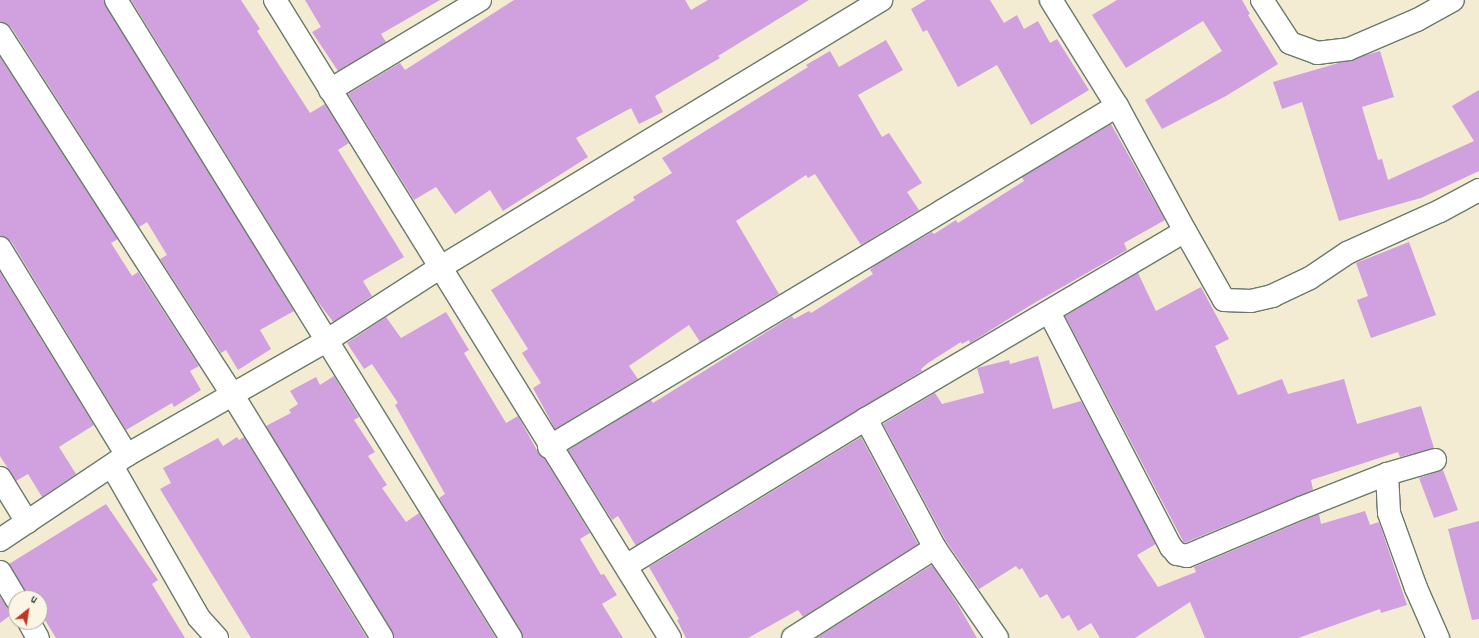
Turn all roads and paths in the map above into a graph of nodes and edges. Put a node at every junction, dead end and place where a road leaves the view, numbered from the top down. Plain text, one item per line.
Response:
1 (116, 0) edge
2 (275, 0) edge
3 (480, 0) edge
4 (881, 0) edge
5 (1051, 0) edge
6 (1262, 0) edge
7 (1453, 0) edge
8 (0, 34) edge
9 (330, 90) junction
10 (1117, 106) junction
11 (1479, 190) edge
12 (1185, 231) junction
13 (0, 248) edge
14 (441, 267) junction
15 (1049, 312) junction
16 (326, 341) junction
17 (232, 394) junction
18 (866, 419) junction
19 (550, 447) junction
20 (119, 460) junction
21 (1435, 460) dead end
22 (1387, 474) junction
23 (0, 478) edge
24 (27, 522) junction
25 (0, 540) edge
26 (935, 548) junction
27 (626, 566) junction
28 (0, 572) edge
29 (11, 590) edge
30 (197, 628) edge
31 (217, 638) edge
32 (382, 638) edge
33 (511, 638) edge
34 (670, 638) edge
35 (793, 638) edge
36 (997, 638) edge
37 (1438, 638) edge

1 - 16 street
2 - 9 street
3 - 9 street
4 - 14 street
5 - 10 street
6 - 7 street
8 - 17 street
9 - 14 street
10 - 12 street
10 - 19 street
11 - 12 street
12 - 15 street
13 - 20 street
14 - 16 street
14 - 19 street
15 - 18 street
15 - 22 street
16 - 17 street
16 - 33 street
17 - 20 street
17 - 32 street
18 - 26 street
18 - 27 street
19 - 27 street
20 - 24 street
20 - 30 street
21 - 22 street
22 - 37 street
23 - 24 street
24 - 25 street
26 - 35 street
26 - 36 street
27 - 34 street
28 - 29 street
30 - 31 street

